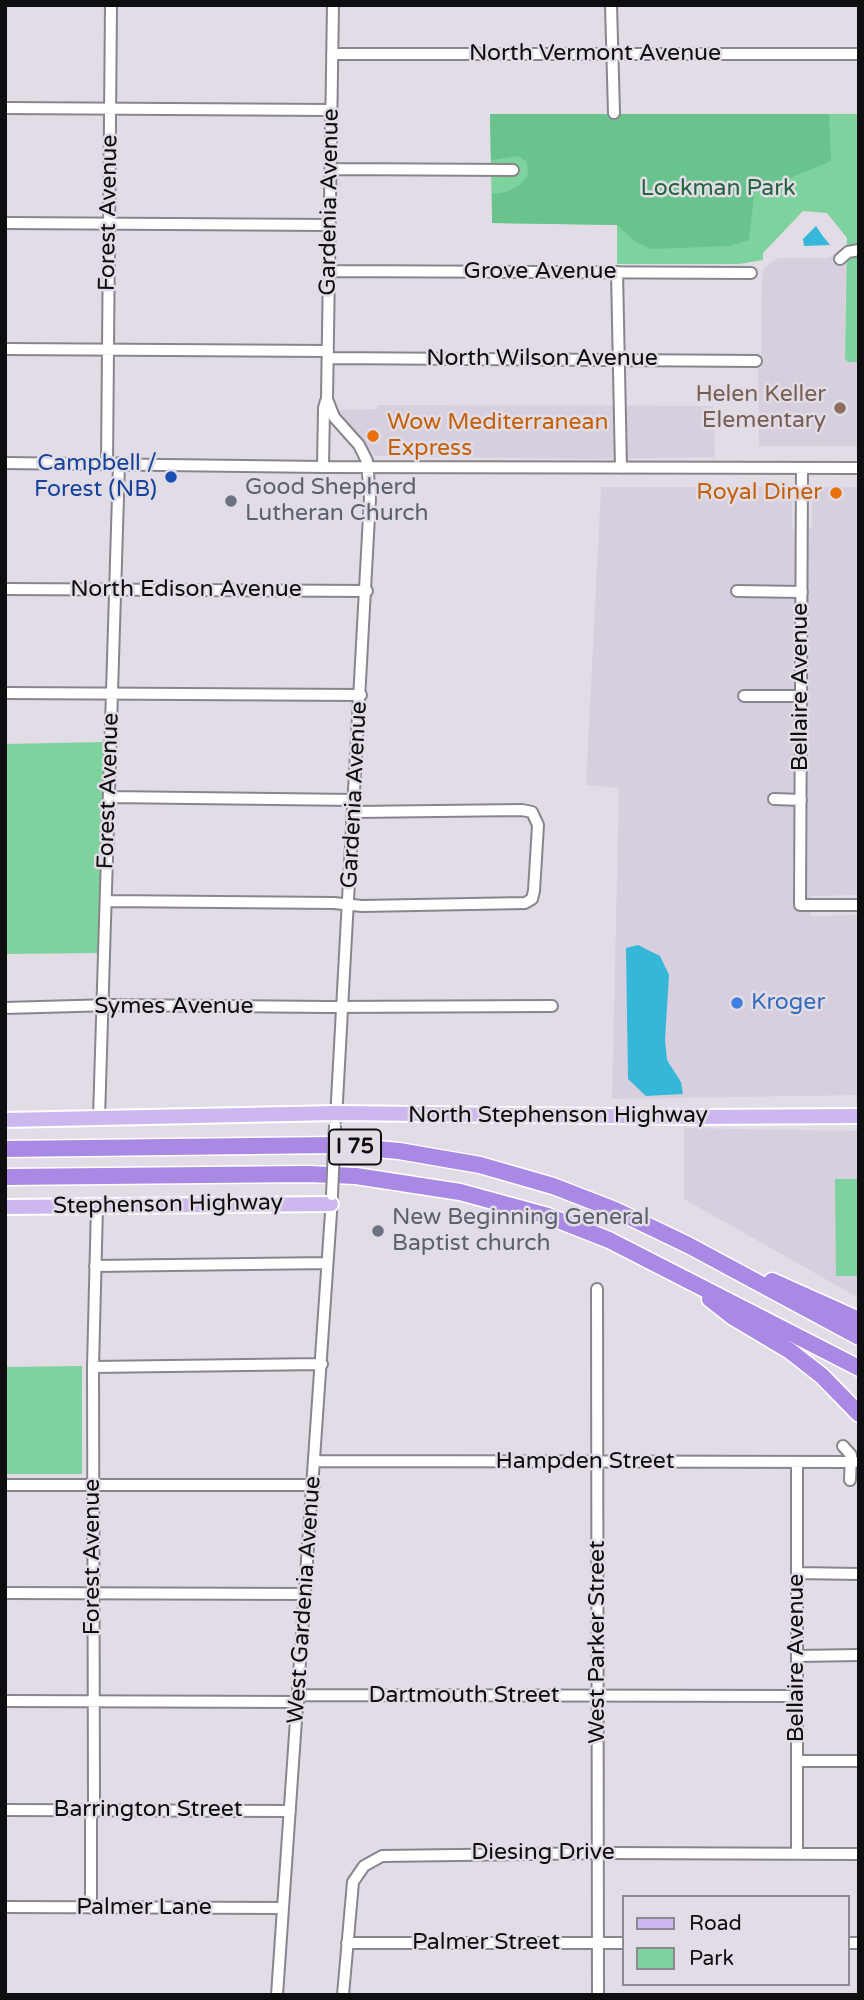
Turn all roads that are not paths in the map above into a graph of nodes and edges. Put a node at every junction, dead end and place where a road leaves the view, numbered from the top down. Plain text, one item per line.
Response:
1 (111, 5) edge
2 (332, 5) edge
3 (611, 5) edge
4 (332, 54) junction
5 (612, 54) junction
6 (859, 54) edge
7 (5, 108) edge
8 (110, 109) junction
9 (331, 110) junction
10 (614, 113) dead end
11 (331, 169) junction
12 (513, 170) dead end
13 (5, 223) edge
14 (109, 223) junction
15 (330, 225) junction
16 (859, 250) edge
17 (840, 259) dead end
18 (329, 271) junction
19 (617, 272) junction
20 (751, 273) dead end
21 (5, 349) edge
22 (108, 349) junction
23 (328, 355) junction
24 (620, 359) junction
25 (756, 361) dead end
26 (327, 399) junction
27 (5, 463) edge
28 (113, 463) junction
29 (323, 467) junction
30 (368, 467) junction
31 (621, 468) junction
32 (802, 468) junction
33 (859, 468) edge
34 (5, 589) edge
35 (115, 589) junction
36 (367, 591) junction
37 (737, 591) dead end
38 (802, 592) junction
39 (5, 693) edge
40 (112, 694) junction
41 (361, 695) junction
42 (744, 695) dead end
43 (801, 696) junction
44 (109, 797) junction
45 (355, 800) junction
46 (774, 800) dead end
47 (801, 800) junction
48 (354, 812) junction
49 (106, 901) junction
50 (349, 904) junction
51 (859, 905) edge
52 (103, 1006) junction
53 (552, 1006) dead end
54 (343, 1007) junction
55 (5, 1008) edge
56 (859, 1116) edge
57 (99, 1118) junction
58 (5, 1119) edge
59 (336, 1119) junction
60 (5, 1149) edge
61 (5, 1177) edge
62 (332, 1200) junction
63 (97, 1206) junction
64 (5, 1207) edge
65 (688, 1245) junction
66 (327, 1263) junction
67 (95, 1266) junction
68 (675, 1272) junction
69 (597, 1289) dead end
70 (859, 1320) edge
71 (859, 1337) edge
72 (322, 1364) junction
73 (93, 1367) junction
74 (859, 1368) edge
75 (859, 1413) edge
76 (843, 1446) dead end
77 (315, 1461) junction
78 (598, 1462) junction
79 (853, 1462) junction
80 (797, 1463) junction
81 (850, 1480) dead end
82 (5, 1485) edge
83 (93, 1485) junction
84 (314, 1485) junction
85 (797, 1573) junction
86 (859, 1574) edge
87 (5, 1593) edge
88 (93, 1593) junction
89 (306, 1594) junction
90 (859, 1655) edge
91 (797, 1656) junction
92 (598, 1696) junction
93 (797, 1696) junction
94 (298, 1699) junction
95 (5, 1701) edge
96 (93, 1702) junction
97 (797, 1761) junction
98 (859, 1761) edge
99 (5, 1810) edge
100 (92, 1810) junction
101 (290, 1811) junction
102 (598, 1853) junction
103 (797, 1853) junction
104 (859, 1854) edge
105 (5, 1907) edge
106 (91, 1908) junction
107 (283, 1908) junction
108 (347, 1943) junction
109 (598, 1943) junction
110 (622, 1943) edge
111 (277, 1995) edge
112 (343, 1995) edge
113 (598, 1995) edge

1 - 8 street, Forest Avenue
2 - 4 street, Gardenia Avenue
3 - 5 street
4 - 5 street, North Vermont Avenue
4 - 9 street, Gardenia Avenue
5 - 6 street, North Vermont Avenue
5 - 10 street
7 - 8 street
8 - 9 street
8 - 14 street, Forest Avenue
9 - 11 street, Gardenia Avenue
11 - 12 street
11 - 15 street, Gardenia Avenue
13 - 14 street
14 - 15 street
14 - 22 street, Forest Avenue
15 - 18 street, Gardenia Avenue
16 - 17 street
18 - 19 street, Grove Avenue
18 - 23 street, Gardenia Avenue
19 - 20 street, Grove Avenue
19 - 24 street
21 - 22 street, North Wilson Avenue
22 - 23 street, North Wilson Avenue
22 - 28 street, Forest Avenue
23 - 24 street, North Wilson Avenue
23 - 26 street, Gardenia Avenue
24 - 25 street, North Wilson Avenue
24 - 31 street
26 - 29 street, Gardenia Avenue
26 - 30 street, Gardenia Avenue
27 - 28 street
28 - 29 street
28 - 35 street, Forest Avenue
29 - 30 street
30 - 31 street
30 - 36 street, Gardenia Avenue
31 - 32 street
32 - 33 street
32 - 38 street, Bellaire Avenue
34 - 35 street, North Edison Avenue
35 - 36 street, North Edison Avenue
35 - 40 street, Forest Avenue
36 - 41 street, Gardenia Avenue
37 - 38 street
38 - 43 street, Bellaire Avenue
39 - 40 street
40 - 41 street
40 - 44 street, Forest Avenue
41 - 45 street, Gardenia Avenue
42 - 43 street
43 - 47 street, Bellaire Avenue
44 - 45 street
44 - 49 street, Forest Avenue
45 - 48 street, Gardenia Avenue
46 - 47 street
47 - 51 street, Bellaire Avenue
48 - 50 street, Gardenia Avenue
48 - 50 street
49 - 50 street
49 - 52 street, Forest Avenue
50 - 54 street, Gardenia Avenue
52 - 54 street, Symes Avenue
52 - 55 street, Symes Avenue
52 - 57 street, Forest Avenue
53 - 54 street, Symes Avenue
54 - 59 street, Gardenia Avenue
56 - 59 main road, North Stephenson Highway
57 - 58 main road, North Stephenson Highway
57 - 59 main road, North Stephenson Highway
59 - 62 street, Gardenia Avenue, bridge
60 - 65 highway, I 75
61 - 68 highway, I 75
62 - 63 main road, Stephenson Highway
62 - 66 street, West Gardenia Avenue
63 - 64 main road, Stephenson Highway
63 - 67 street, Forest Avenue
65 - 70 highway
65 - 71 highway, I 75
66 - 67 street
66 - 72 street, West Gardenia Avenue
67 - 73 street, Forest Avenue
68 - 74 highway, I 75
68 - 75 highway
69 - 78 street, West Parker Street
72 - 73 street
72 - 77 street, West Gardenia Avenue
73 - 83 street, Forest Avenue
76 - 79 street
77 - 78 street, Hampden Street
77 - 84 street, West Gardenia Avenue
78 - 80 street, Hampden Street
78 - 92 street, West Parker Street
79 - 80 street, Hampden Street
79 - 81 street
80 - 85 street, Bellaire Avenue
82 - 83 street
83 - 84 street
83 - 88 street, Forest Avenue
84 - 89 street, West Gardenia Avenue
85 - 86 street
85 - 91 street, Bellaire Avenue
87 - 88 street
88 - 89 street
88 - 96 street, Forest Avenue
89 - 94 street, West Gardenia Avenue
90 - 91 street
91 - 93 street, Bellaire Avenue
92 - 93 street, Dartmouth Street
92 - 94 street, Dartmouth Street
92 - 102 street, West Parker Street
93 - 97 street, Bellaire Avenue
94 - 96 street, Dartmouth Street
94 - 101 street, West Gardenia Avenue
95 - 96 street, Dartmouth Street
96 - 100 street, Forest Avenue
97 - 98 street
97 - 103 street, Bellaire Avenue
99 - 100 street, Barrington Street
100 - 101 street, Barrington Street
100 - 106 street, Forest Avenue
101 - 107 street, West Gardenia Avenue
102 - 103 street, Diesing Drive
102 - 108 street, Diesing Drive
102 - 109 street, West Parker Street
103 - 104 street, Diesing Drive
105 - 106 street, Palmer Lane
106 - 107 street, Palmer Lane
107 - 111 street, West Gardenia Avenue
108 - 109 street, Palmer Street
108 - 112 street, Diesing Drive
109 - 110 street, Palmer Street
109 - 113 street, West Parker Street

